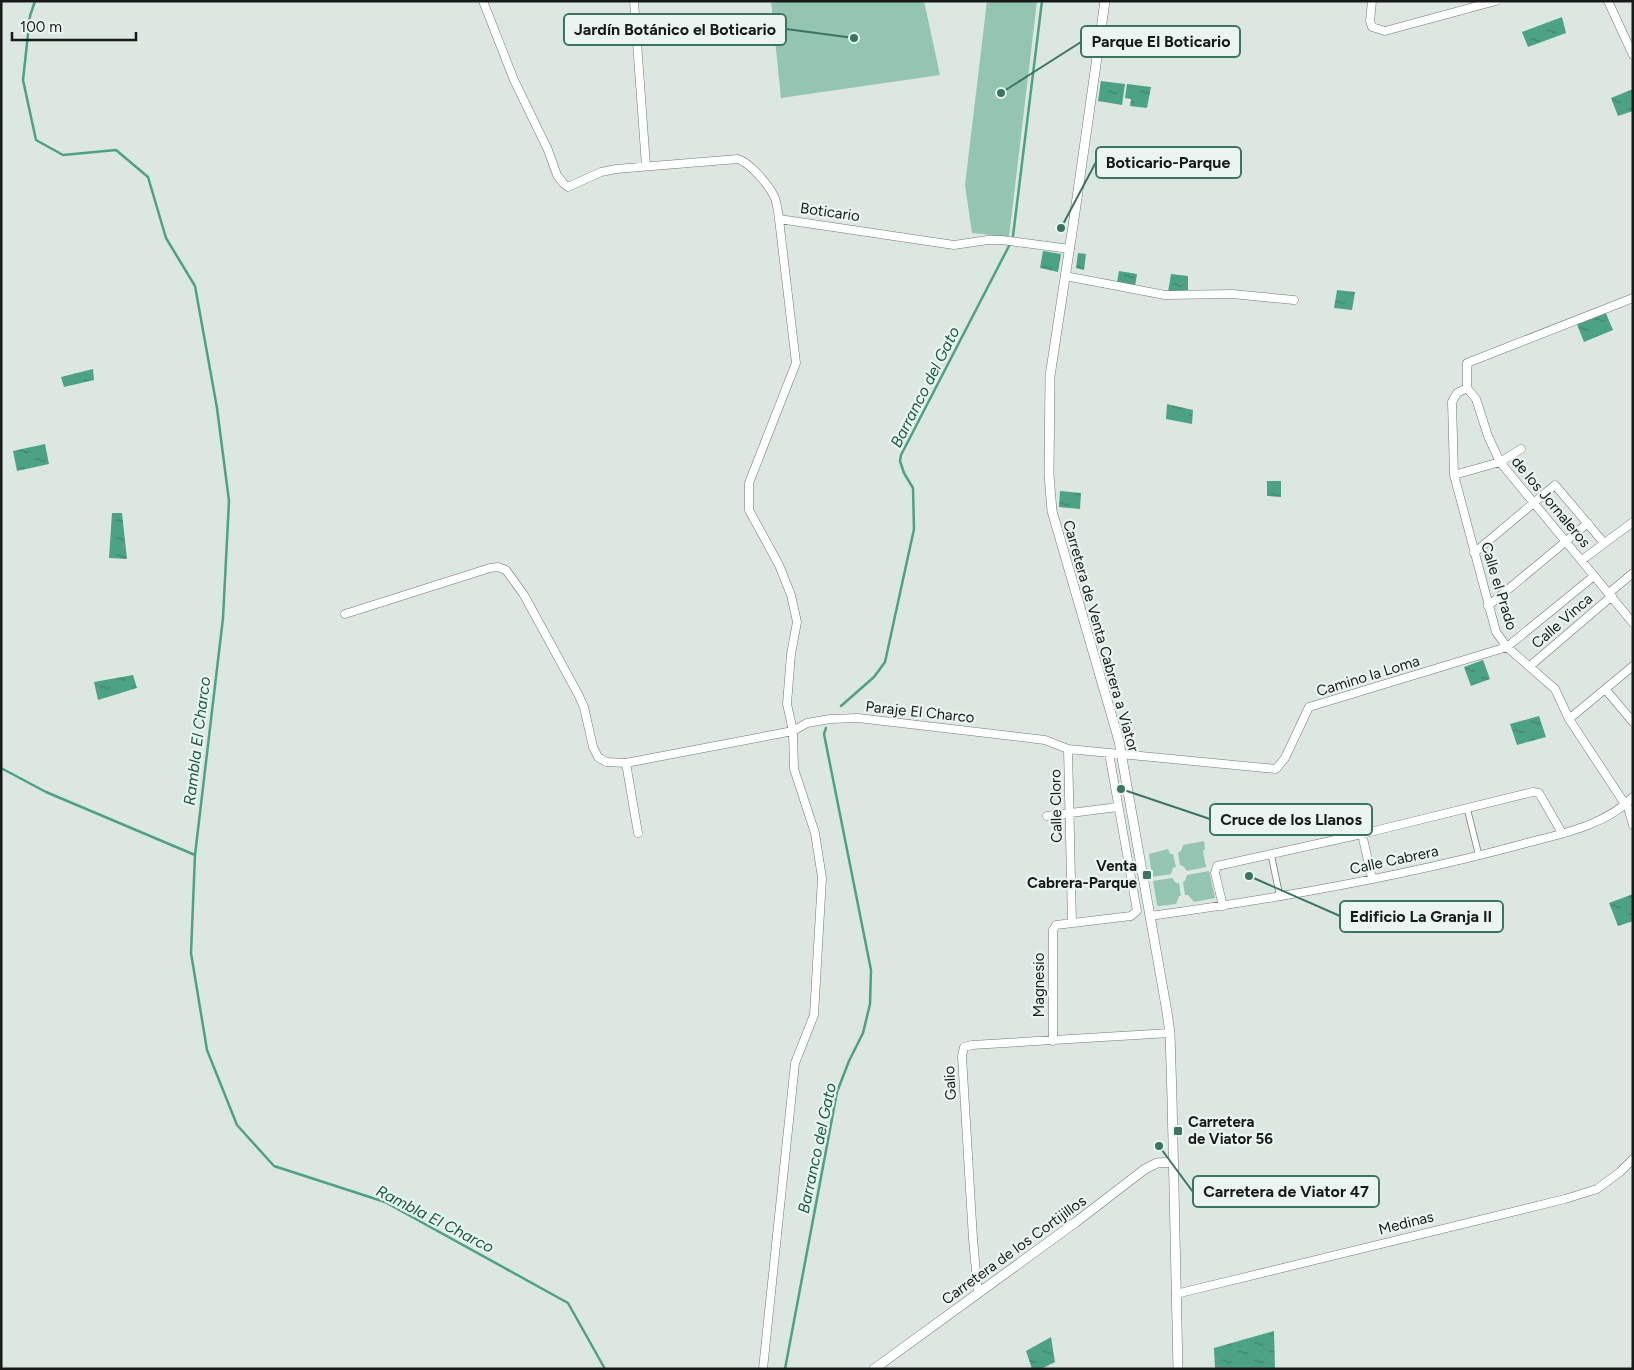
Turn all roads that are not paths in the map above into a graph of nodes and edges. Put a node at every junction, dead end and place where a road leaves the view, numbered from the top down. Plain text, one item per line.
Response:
1 (483, 1) edge
2 (634, 1) edge
3 (1104, 1) edge
4 (1372, 1) edge
5 (1496, 1) edge
6 (1608, 1) edge
7 (1633, 55) edge
8 (646, 166) junction
9 (779, 219) junction
10 (1070, 248) junction
11 (1065, 276) junction
12 (1633, 298) edge
13 (1294, 300) dead end
14 (1467, 388) junction
15 (1521, 449) dead end
16 (1500, 462) junction
17 (1454, 475) junction
18 (1534, 502) junction
19 (1633, 522) edge
20 (1588, 523) junction
21 (1566, 542) junction
22 (1604, 543) junction
23 (1474, 553) junction
24 (1582, 560) junction
25 (1633, 573) edge
26 (1594, 576) junction
27 (1610, 594) junction
28 (1488, 606) junction
29 (345, 614) dead end
30 (1633, 624) edge
31 (1507, 648) junction
32 (1530, 666) junction
33 (1630, 669) edge
34 (1633, 679) edge
35 (1606, 690) junction
36 (1569, 719) junction
37 (1633, 722) edge
38 (793, 731) junction
39 (1068, 749) junction
40 (1109, 753) junction
41 (1122, 754) junction
42 (626, 763) junction
43 (1633, 797) edge
44 (1627, 804) junction
45 (1118, 807) junction
46 (1467, 808) junction
47 (1069, 814) junction
48 (1047, 816) dead end
49 (1633, 824) edge
50 (638, 833) dead end
51 (1562, 833) junction
52 (1362, 834) junction
53 (1271, 854) junction
54 (1478, 856) junction
55 (1372, 878) junction
56 (1280, 897) junction
57 (1223, 906) junction
58 (1150, 916) junction
59 (1072, 923) junction
60 (1170, 1033) junction
61 (1053, 1041) junction
62 (1633, 1159) edge
63 (1173, 1162) junction
64 (978, 1293) junction
65 (1176, 1294) junction
66 (880, 1367) edge
67 (763, 1369) edge
68 (1178, 1369) edge

1 - 8 street, Boticario
2 - 8 street
3 - 10 street, Carretera de Venta Cabrera a Viator
4 - 5 street
6 - 7 street
8 - 9 street, Boticario
9 - 10 street, Boticario
9 - 38 street
10 - 11 street, Carretera de Venta Cabrera a Viator
11 - 13 street
11 - 41 street, Carretera de Venta Cabrera a Viator
12 - 14 street
14 - 16 street, de los Jornaleros
14 - 17 street, Calle el Prado
15 - 16 street
16 - 17 street
16 - 18 street, de los Jornaleros
17 - 23 street, Calle el Prado
18 - 20 street
18 - 21 street, de los Jornaleros
18 - 23 street
19 - 22 street
20 - 21 street
20 - 22 street
21 - 24 street, de los Jornaleros
21 - 28 street
22 - 24 street
23 - 28 street, Calle el Prado
24 - 26 street, de los Jornaleros
25 - 27 street, Calle Vinca
26 - 27 street, de los Jornaleros
26 - 31 street
27 - 30 street, de los Jornaleros
27 - 32 street, Calle Vinca
28 - 31 street, Calle el Prado
29 - 42 street, Paraje El Charco
31 - 32 street, Calle el Prado
31 - 41 street, Camino la Loma
32 - 36 street, Calle el Prado
33 - 34 street
33 - 35 street
35 - 36 street
35 - 37 street
36 - 44 street, Calle el Prado
38 - 39 street, Paraje El Charco
38 - 42 street, Paraje El Charco
38 - 67 street
39 - 40 street, Paraje El Charco
39 - 47 street, Calle Cloro
40 - 41 street, Paraje El Charco
40 - 45 street
41 - 58 street, Carretera de Venta Cabrera a Viator
42 - 50 street
43 - 44 street, Calle Cabrera
44 - 49 street, Calle el Prado
44 - 51 street, Calle Cabrera
45 - 47 street
45 - 59 street
46 - 51 street
46 - 52 street
46 - 54 street
47 - 48 street
47 - 59 street, Calle Cloro
51 - 54 street, Calle Cabrera
52 - 53 street
52 - 55 street
53 - 56 street
53 - 57 street
54 - 55 street, Calle Cabrera
55 - 56 street, Calle Cabrera
56 - 57 street, Calle Cabrera
57 - 58 street, Calle Cabrera
58 - 60 street, Carretera de Venta Cabrera a Viator
59 - 61 street, Magnesio
60 - 61 street, Galio
60 - 63 street, Carretera de Venta Cabrera a Viator
61 - 64 street, Galio
62 - 65 street, Medinas
63 - 64 street, Carretera de los Cortijillos
63 - 65 street, Carretera de Venta Cabrera a Viator
64 - 66 street, Carretera de los Cortijillos
65 - 68 street, Carretera de Venta Cabrera a Viator

